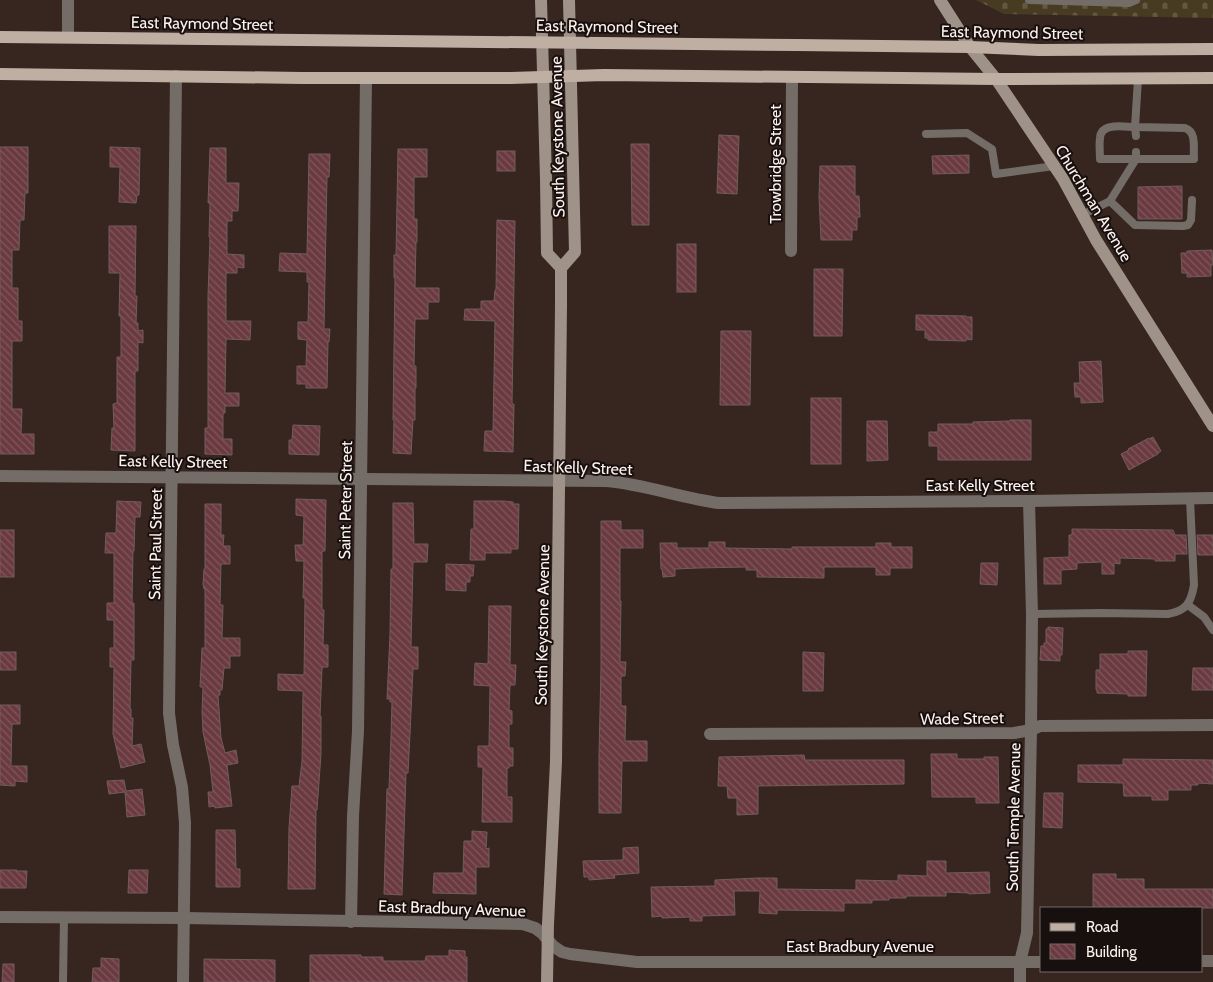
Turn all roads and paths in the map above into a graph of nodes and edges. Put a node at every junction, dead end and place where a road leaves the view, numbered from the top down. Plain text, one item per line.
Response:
1 (68, 0) edge
2 (541, 0) edge
3 (569, 0) edge
4 (940, 0) edge
5 (1029, 0) edge
6 (1136, 0) edge
7 (0, 37) edge
8 (68, 38) junction
9 (542, 42) junction
10 (570, 42) junction
11 (970, 47) junction
12 (1213, 49) edge
13 (0, 74) edge
14 (176, 76) junction
15 (572, 76) junction
16 (792, 77) junction
17 (366, 78) junction
18 (543, 78) junction
19 (1213, 78) edge
20 (996, 79) junction
21 (1138, 79) junction
22 (1118, 127) junction
23 (1136, 127) junction
24 (1152, 127) junction
25 (926, 134) dead end
26 (1119, 136) dead end
27 (1136, 136) dead end
28 (1153, 137) dead end
29 (1136, 156) junction
30 (1054, 166) junction
31 (1192, 200) dead end
32 (1110, 201) junction
33 (1082, 215) junction
34 (791, 251) dead end
35 (561, 268) junction
36 (1213, 426) edge
37 (0, 476) edge
38 (172, 478) junction
39 (361, 479) junction
40 (560, 481) junction
41 (1213, 498) edge
42 (1190, 499) junction
43 (1029, 501) junction
44 (1188, 605) junction
45 (1032, 614) junction
46 (1213, 630) edge
47 (1213, 725) edge
48 (1031, 730) junction
49 (710, 734) dead end
50 (0, 917) edge
51 (64, 917) junction
52 (184, 918) junction
53 (351, 922) junction
54 (548, 940) junction
55 (1020, 962) junction
56 (1040, 962) edge
57 (64, 982) edge
58 (183, 982) edge
59 (547, 982) edge
60 (1020, 982) edge

1 - 8 street
2 - 9 main road, South Keystone Avenue
3 - 10 main road, South Keystone Avenue
4 - 11 main road, Churchman Avenue
5 - 6 lane
7 - 8 main road, East Raymond Street
8 - 9 main road, East Raymond Street
9 - 10 main road, East Raymond Street
9 - 18 main road, South Keystone Avenue
10 - 11 main road, East Raymond Street
10 - 15 main road, South Keystone Avenue
11 - 12 main road, East Raymond Street
11 - 20 main road, Churchman Avenue
13 - 14 main road
14 - 17 main road
14 - 38 street, Saint Paul Street
15 - 16 main road
15 - 18 main road
15 - 35 main road, South Keystone Avenue
16 - 20 main road
16 - 34 street, Trowbridge Street
17 - 18 main road
17 - 39 street, Saint Peter Street
18 - 35 main road, South Keystone Avenue
19 - 21 main road
20 - 21 main road
20 - 30 main road, Churchman Avenue
21 - 23 lane
22 - 23 lane
22 - 26 lane
22 - 29 lane
23 - 24 lane
23 - 27 lane
24 - 28 lane
24 - 29 lane
25 - 30 lane
29 - 32 lane
30 - 33 main road, Churchman Avenue
31 - 32 lane
32 - 33 lane
33 - 36 main road, Churchman Avenue
35 - 40 main road, South Keystone Avenue
37 - 38 street, East Kelly Street
38 - 39 street, East Kelly Street
38 - 52 street, Saint Paul Street
39 - 40 street, East Kelly Street
39 - 53 street, Saint Peter Street
40 - 43 street, East Kelly Street
40 - 54 main road, South Keystone Avenue
41 - 42 street, East Kelly Street
42 - 43 street, East Kelly Street
42 - 44 lane
43 - 45 street, South Temple Avenue
44 - 45 lane
44 - 46 lane
45 - 48 street, South Temple Avenue
47 - 48 street, Wade Street
48 - 49 street, Wade Street
48 - 55 street, South Temple Avenue
50 - 51 street, East Bradbury Avenue
51 - 52 street, East Bradbury Avenue
51 - 57 lane
52 - 53 street, East Bradbury Avenue
52 - 58 street, Saint Paul Street
53 - 54 street, East Bradbury Avenue
54 - 55 street, East Bradbury Avenue
54 - 59 main road, South Keystone Avenue
55 - 56 street, East Bradbury Avenue
55 - 60 street, South Temple Avenue

